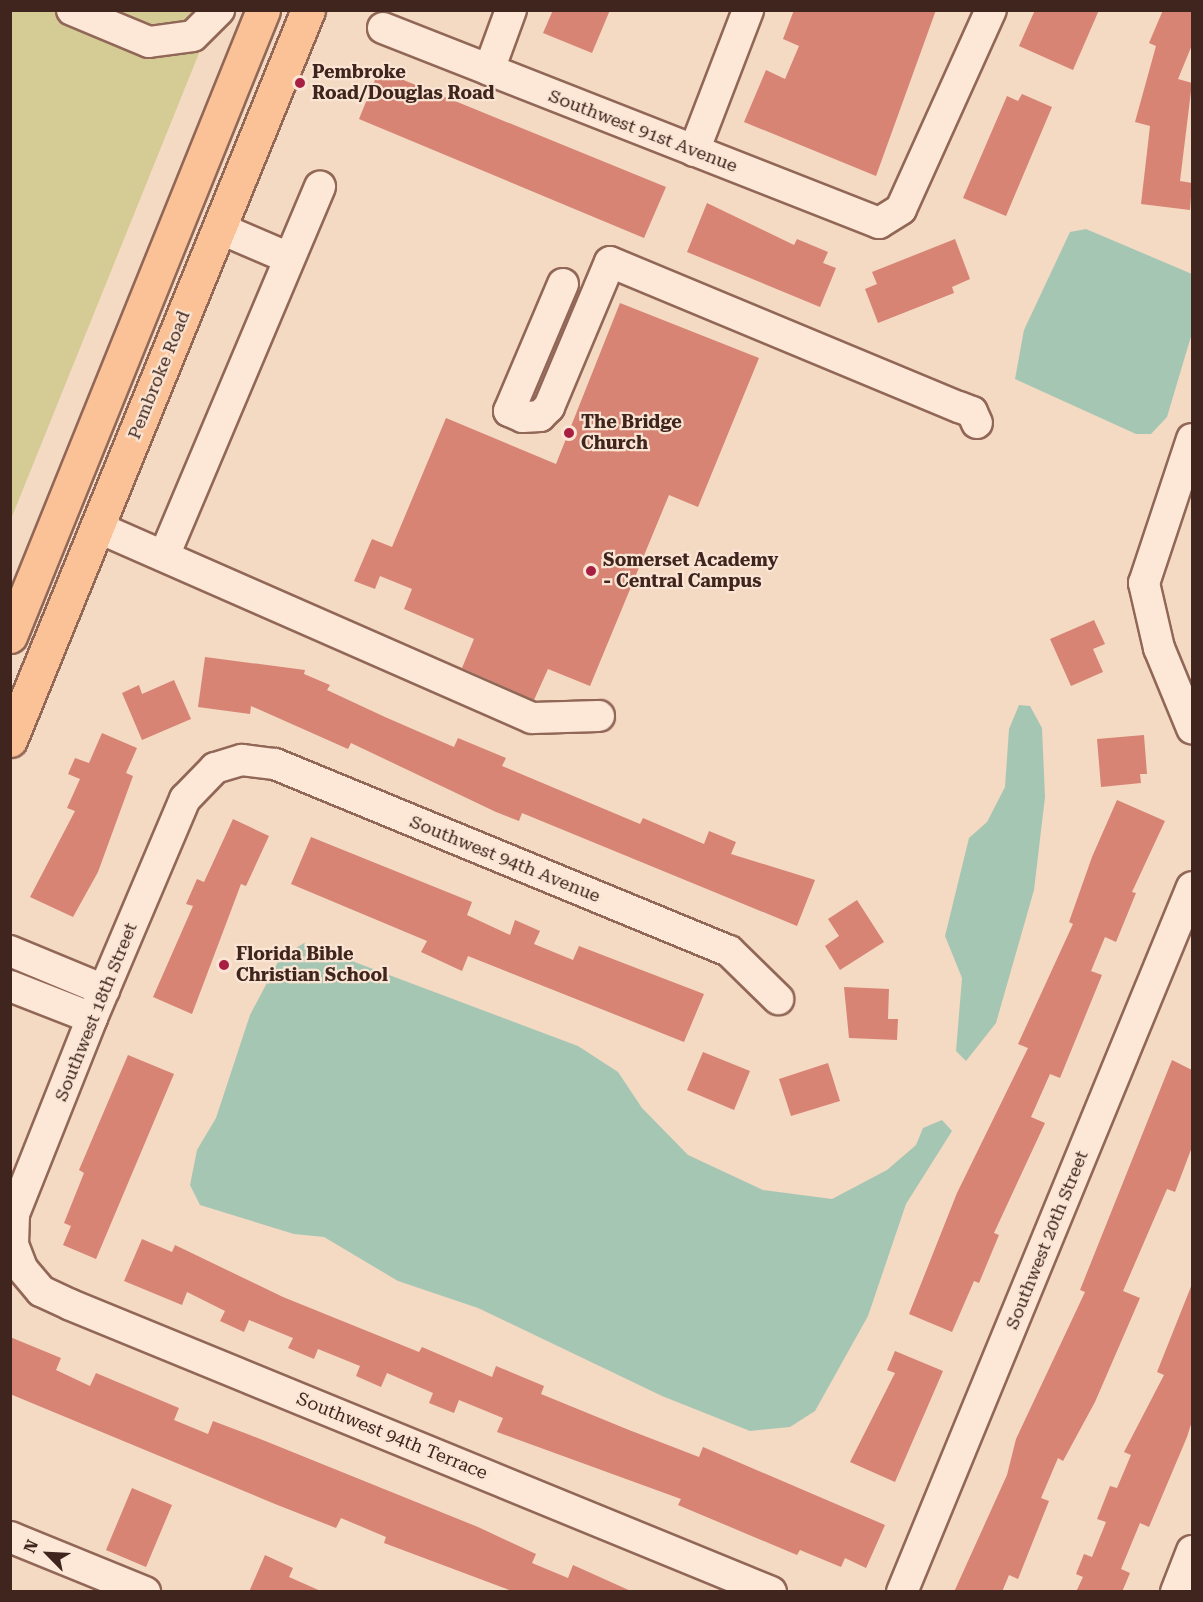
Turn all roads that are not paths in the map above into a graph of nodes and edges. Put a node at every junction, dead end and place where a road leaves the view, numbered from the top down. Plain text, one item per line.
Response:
1 (72, 10) edge
2 (219, 10) edge
3 (263, 10) edge
4 (308, 10) edge
5 (511, 10) edge
6 (748, 10) edge
7 (991, 10) edge
8 (383, 28) dead end
9 (489, 70) junction
10 (694, 150) junction
11 (320, 187) dead end
12 (181, 213) junction
13 (219, 228) junction
14 (289, 258) junction
15 (563, 284) dead end
16 (976, 423) dead end
17 (1192, 439) edge
18 (97, 527) junction
19 (164, 556) junction
20 (10, 636) edge
21 (599, 717) dead end
22 (1192, 728) edge
23 (10, 740) edge
24 (215, 768) joint
25 (1192, 887) edge
26 (10, 951) edge
27 (10, 986) edge
28 (104, 990) junction
29 (778, 999) dead end
30 (92, 1018) junction
31 (22, 1268) joint
32 (10, 1537) edge
33 (1192, 1551) edge
34 (145, 1592) edge
35 (771, 1592) edge
36 (902, 1592) edge
37 (1176, 1592) edge

1 - 2 street
3 - 12 main road
4 - 13 main road, Pembroke Road
5 - 9 street
6 - 10 street
7 - 10 street, Southwest 91st Avenue
8 - 9 street, Southwest 91st Avenue
9 - 10 street, Southwest 91st Avenue
11 - 14 street
12 - 13 main road
12 - 20 main road
13 - 14 street
13 - 18 main road, Pembroke Road
14 - 19 street
15 - 16 street
17 - 22 street
18 - 19 street
18 - 23 main road, Pembroke Road
19 - 21 street
24 - 28 street, Southwest 18th Street
24 - 29 street, Southwest 94th Avenue
25 - 36 street, Southwest 20th Street
26 - 28 street
27 - 30 street
28 - 30 street, Southwest 18th Street
30 - 31 street, Southwest 18th Street
31 - 35 street, Southwest 94th Terrace
32 - 34 street
33 - 37 street

